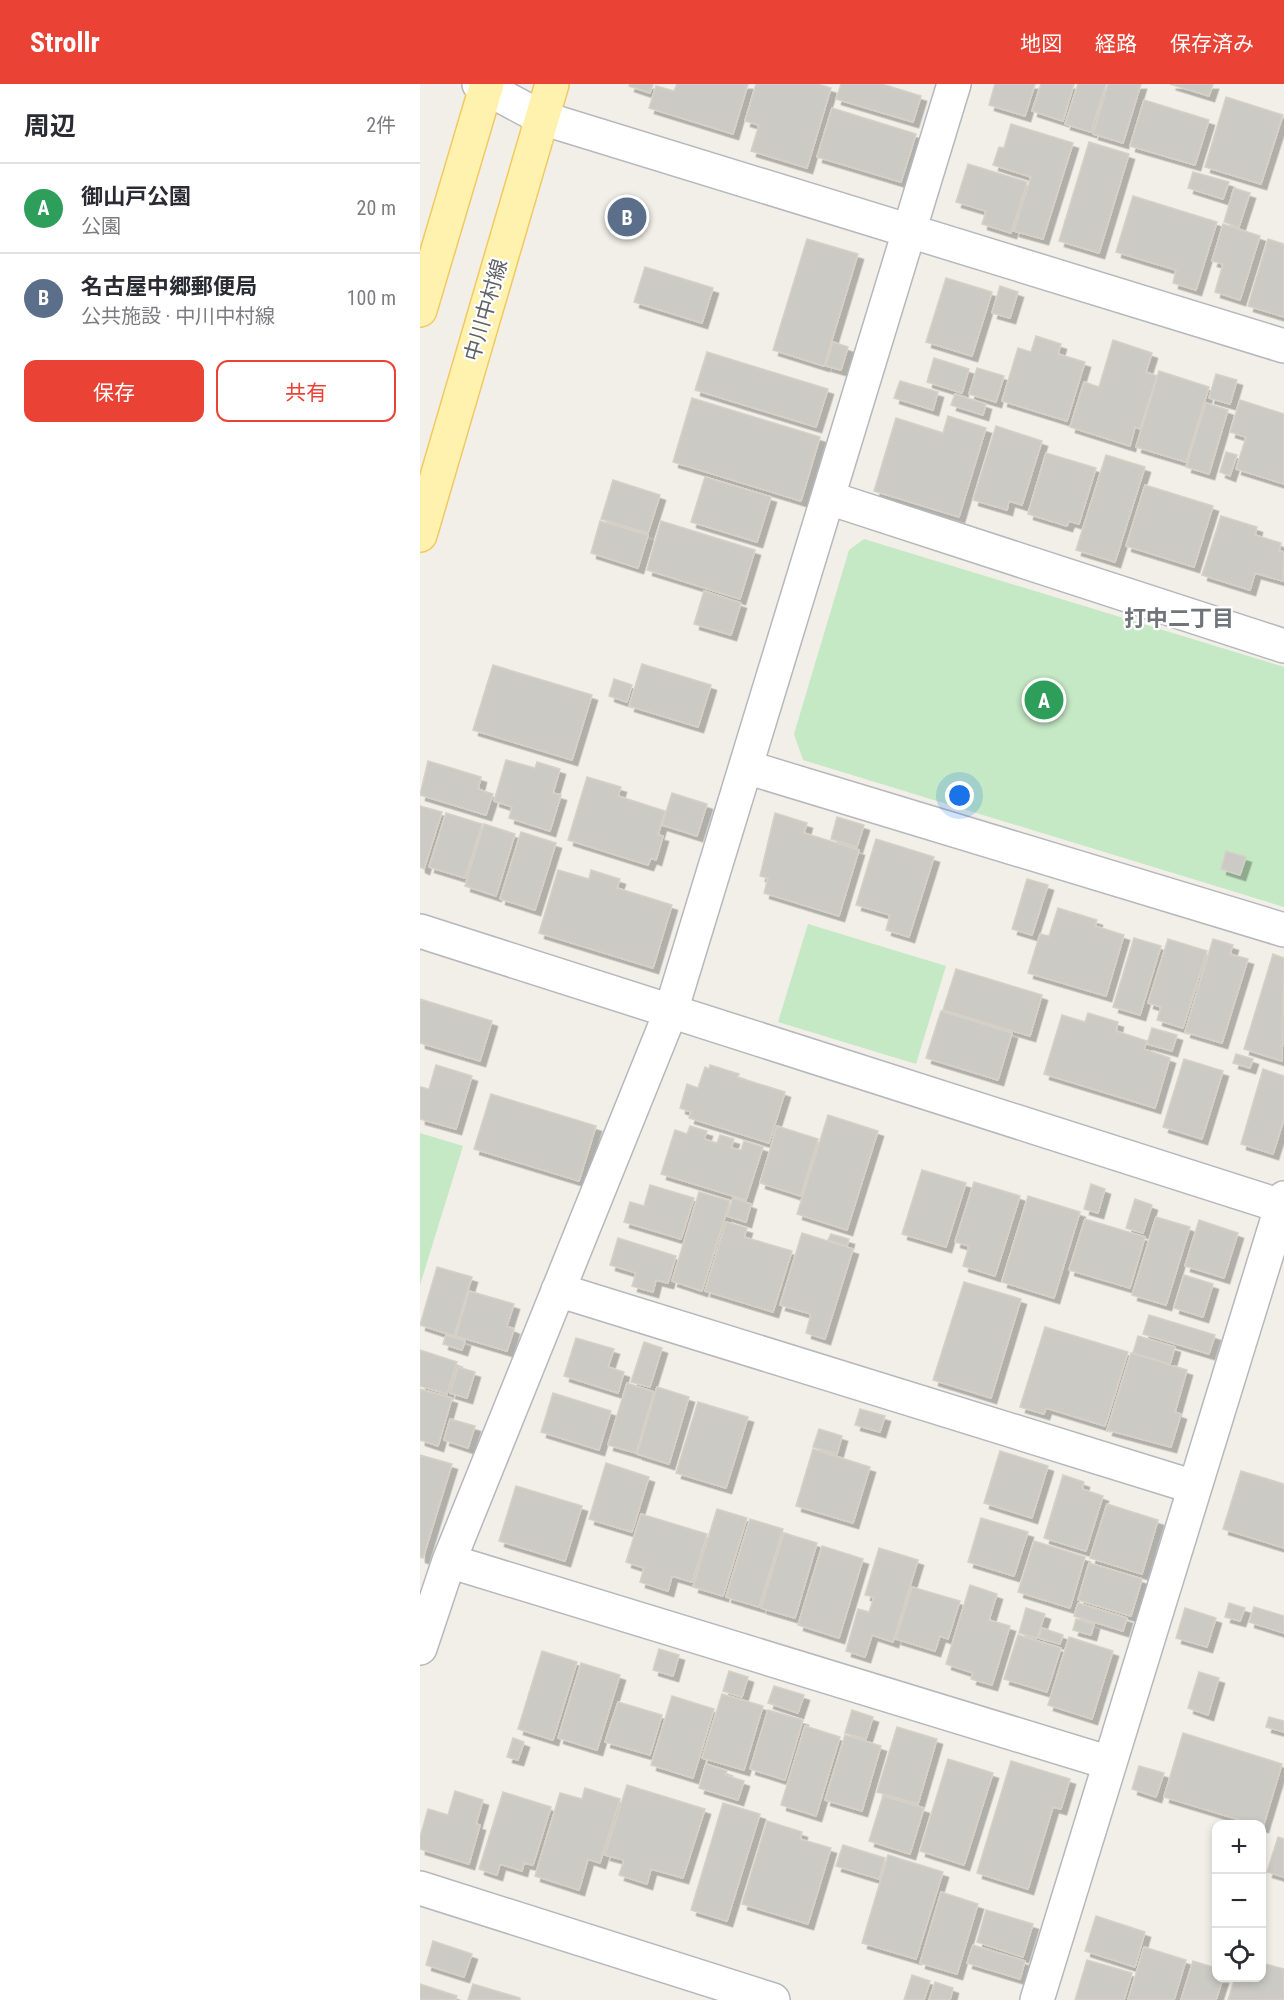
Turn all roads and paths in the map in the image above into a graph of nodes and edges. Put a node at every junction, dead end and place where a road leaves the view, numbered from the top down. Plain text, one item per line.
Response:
1 (552, 84) edge
2 (954, 84) edge
3 (484, 85) edge
4 (542, 118) junction
5 (911, 232) junction
6 (420, 310) edge
7 (1284, 346) edge
8 (829, 498) junction
9 (420, 535) edge
10 (1284, 646) edge
11 (746, 767) junction
12 (1284, 930) edge
13 (420, 931) edge
14 (671, 1011) junction
15 (1283, 1204) edge
16 (558, 1290) junction
17 (1194, 1487) junction
18 (448, 1561) junction
19 (420, 1648) edge
20 (1110, 1763) junction
21 (420, 1888) edge
22 (773, 2000) edge
23 (1036, 2000) edge

1 - 4 main road, 中川中村線
2 - 5 street
3 - 4 street
3 - 6 main road
4 - 5 street
4 - 9 main road, 中川中村線
5 - 7 street
5 - 8 street
8 - 10 street
8 - 11 street
11 - 12 street
11 - 14 street
13 - 14 street
14 - 15 street
14 - 16 street
15 - 17 street
16 - 17 street
16 - 18 street
17 - 20 street
18 - 19 street
18 - 20 street
20 - 23 street
21 - 22 street

